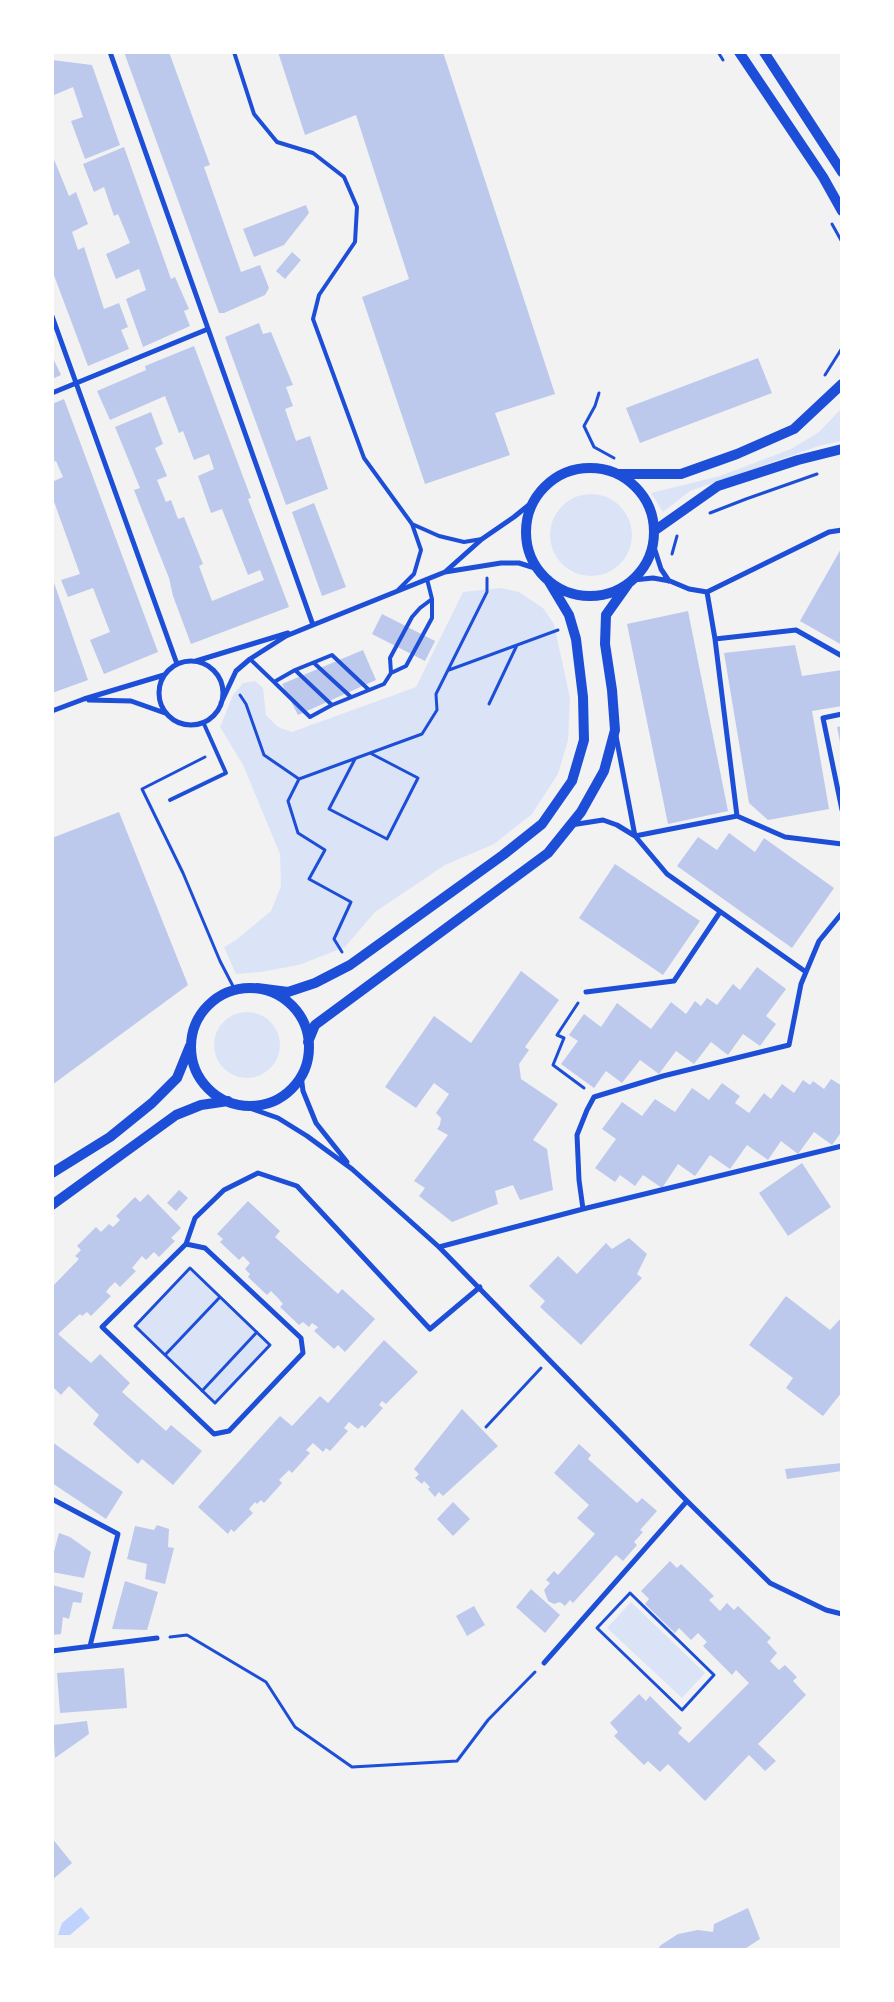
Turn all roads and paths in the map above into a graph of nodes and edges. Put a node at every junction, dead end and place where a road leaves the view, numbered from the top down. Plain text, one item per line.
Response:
1 (110, 52) edge
2 (234, 52) edge
3 (739, 52) edge
4 (764, 52) edge
5 (842, 172) edge
6 (842, 211) edge
7 (52, 316) edge
8 (208, 329) junction
9 (842, 348) edge
10 (821, 382) dead end
11 (77, 383) junction
12 (842, 384) edge
13 (52, 393) edge
14 (599, 393) dead end
15 (842, 449) edge
16 (616, 459) dead end
17 (821, 473) dead end
18 (619, 474) junction
19 (535, 500) junction
20 (703, 517) dead end
21 (412, 524) junction
22 (842, 530) edge
23 (654, 531) junction
24 (681, 532) dead end
25 (482, 539) junction
26 (653, 544) junction
27 (672, 555) dead end
28 (487, 565) junction
29 (538, 569) junction
30 (445, 572) junction
31 (427, 580) junction
32 (548, 580) junction
33 (670, 581) junction
34 (630, 582) junction
35 (396, 592) junction
36 (707, 592) junction
37 (432, 599) junction
38 (313, 625) junction
39 (572, 625) junction
40 (715, 640) junction
41 (517, 645) junction
42 (842, 656) edge
43 (250, 659) junction
44 (195, 661) junction
45 (314, 662) junction
46 (177, 664) junction
47 (295, 670) junction
48 (448, 670) junction
49 (391, 673) junction
50 (164, 675) junction
51 (231, 682) junction
52 (274, 682) junction
53 (369, 690) junction
54 (350, 697) junction
55 (84, 699) junction
56 (221, 703) junction
57 (489, 704) dead end
58 (332, 705) junction
59 (52, 711) edge
60 (165, 713) junction
61 (842, 714) edge
62 (204, 724) junction
63 (615, 730) junction
64 (370, 753) junction
65 (355, 758) junction
66 (299, 779) junction
67 (170, 800) dead end
68 (842, 810) edge
69 (737, 816) junction
70 (571, 825) junction
71 (635, 836) junction
72 (842, 844) edge
73 (183, 873) dead end
74 (720, 912) junction
75 (842, 913) edge
76 (350, 965) junction
77 (806, 972) junction
78 (257, 988) junction
79 (234, 990) junction
80 (586, 992) joint
81 (308, 1042) junction
82 (192, 1043) junction
83 (301, 1075) junction
84 (594, 1097) junction
85 (228, 1101) junction
86 (241, 1104) junction
87 (842, 1146) edge
88 (352, 1169) junction
89 (52, 1173) edge
90 (52, 1205) edge
91 (583, 1209) junction
92 (186, 1244) junction
93 (439, 1247) junction
94 (480, 1287) junction
95 (220, 1297) junction
96 (257, 1332) junction
97 (165, 1355) junction
98 (550, 1359) junction
99 (202, 1391) junction
100 (486, 1427) dead end
101 (52, 1499) edge
102 (687, 1501) junction
103 (842, 1614) edge
104 (157, 1638) joint
105 (90, 1646) junction
106 (52, 1651) edge
107 (544, 1663) joint
108 (714, 1675) joint

1 - 8 street
2 - 21 lane
3 - 6 main road
4 - 5 main road
7 - 11 street
8 - 11 street
8 - 38 street
9 - 10 path
11 - 13 street
11 - 46 street
12 - 18 main road
14 - 16 path
15 - 23 main road
17 - 20 path
18 - 19 main road
18 - 23 main road
19 - 25 street
19 - 29 main road
21 - 25 lane
21 - 35 lane
22 - 36 street
23 - 26 main road
24 - 27 path
25 - 30 street
26 - 33 street
26 - 34 main road
28 - 29 street
28 - 30 street
28 - 48 path
29 - 32 main road
30 - 31 street
31 - 35 street
31 - 37 lane
32 - 34 main road
32 - 39 main road
33 - 34 street
33 - 36 street
34 - 63 main road
35 - 38 street
36 - 40 street
37 - 49 lane
37 - 49 lane
38 - 43 street
38 - 44 street
39 - 41 path
39 - 76 main road
40 - 42 street
40 - 69 street
41 - 48 path
41 - 57 path
43 - 51 street
43 - 52 lane
44 - 46 street
44 - 56 street
45 - 47 lane
45 - 53 lane
45 - 54 lane
46 - 50 street
47 - 52 lane
47 - 58 lane
48 - 64 path
49 - 53 lane
50 - 55 street
50 - 60 street
51 - 56 street
51 - 66 path
52 - 58 lane
53 - 54 lane
54 - 58 lane
55 - 59 street
55 - 60 street
56 - 62 street
60 - 62 street
61 - 68 street
62 - 67 lane
63 - 70 main road
63 - 71 street
64 - 65 path
64 - 65 path
65 - 66 path
66 - 76 path
69 - 71 street
69 - 72 street
70 - 71 street
70 - 81 main road
71 - 74 street
73 - 79 path
74 - 77 street
74 - 80 street
75 - 77 street
76 - 78 main road
77 - 84 street
78 - 79 main road
78 - 81 main road
79 - 82 main road
80 - 84 path
81 - 83 main road
82 - 85 main road
82 - 89 main road
83 - 86 main road
83 - 88 street
84 - 91 street
85 - 86 main road
85 - 90 main road
86 - 88 street
87 - 91 street
88 - 93 street
91 - 93 street
92 - 92 street
92 - 94 street
93 - 94 street
94 - 98 street
95 - 96 path
95 - 97 path
95 - 97 path
96 - 99 path
96 - 99 path
97 - 99 path
98 - 100 path
98 - 102 street
101 - 105 street
102 - 103 street
102 - 107 street
104 - 105 street
104 - 107 path
105 - 106 street
108 - 108 path

